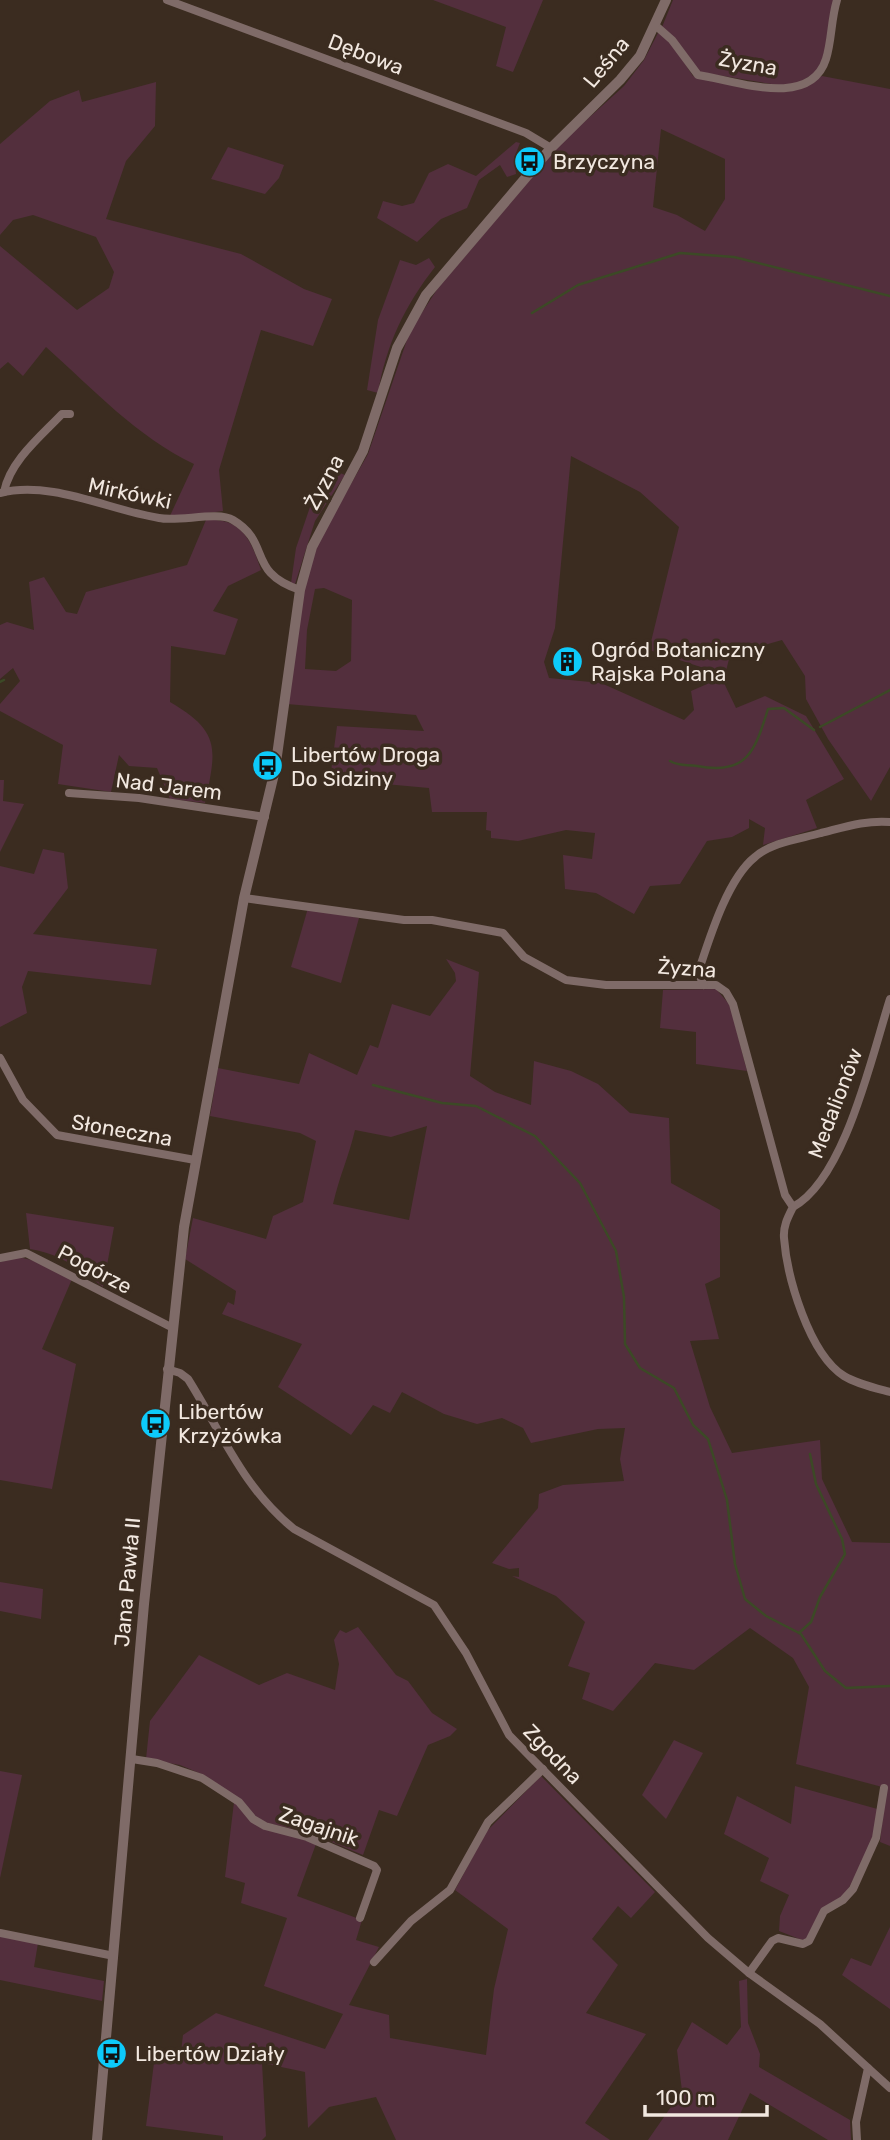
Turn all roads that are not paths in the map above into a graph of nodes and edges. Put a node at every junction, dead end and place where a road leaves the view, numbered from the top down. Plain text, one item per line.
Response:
1 (167, 0) edge
2 (666, 0) edge
3 (837, 0) edge
4 (655, 25) junction
5 (561, 139) joint
6 (551, 148) junction
7 (69, 414) dead end
8 (2, 493) edge
9 (300, 590) junction
10 (69, 793) dead end
11 (265, 817) junction
12 (890, 822) edge
13 (244, 898) junction
14 (704, 985) junction
15 (890, 999) edge
16 (219, 1030) joint
17 (0, 1058) edge
18 (195, 1160) junction
19 (793, 1207) junction
20 (0, 1258) edge
21 (171, 1327) junction
22 (167, 1369) junction
23 (890, 1392) edge
24 (132, 1759) junction
25 (543, 1769) junction
26 (884, 1788) dead end
27 (360, 1918) dead end
28 (0, 1933) edge
29 (114, 1956) junction
30 (373, 1962) dead end
31 (749, 1973) junction
32 (868, 2068) junction
33 (890, 2088) edge
34 (97, 2140) edge
35 (857, 2140) edge

1 - 6 street, Dębowa
2 - 4 street, Leśna
3 - 4 street, Żyzna
4 - 5 street, Leśna
5 - 6 street, Żyzna
6 - 9 street, Żyzna
7 - 8 street
8 - 9 street, Mirkówki
9 - 11 street, Żyzna
10 - 11 street, Nad Jarem
11 - 13 street, Żyzna
12 - 14 street
13 - 14 street, Żyzna
13 - 16 street, Żyzna
14 - 19 street, Żyzna
15 - 19 street, Medalionów
16 - 18 street, Jana Pawła II
17 - 18 street, Słoneczna
18 - 21 street, Jana Pawła II
19 - 23 street
20 - 21 street, Pogórze
21 - 22 street, Jana Pawła II
22 - 24 street, Jana Pawła II
22 - 25 street, Zgodna
24 - 27 street, Zagajnik
24 - 29 street, Jana Pawła II
25 - 30 street
25 - 31 street, Zgodna
26 - 31 street
28 - 29 street
29 - 34 street, Jana Pawła II
31 - 32 street, Zgodna
32 - 33 street, Zgodna
32 - 35 street

